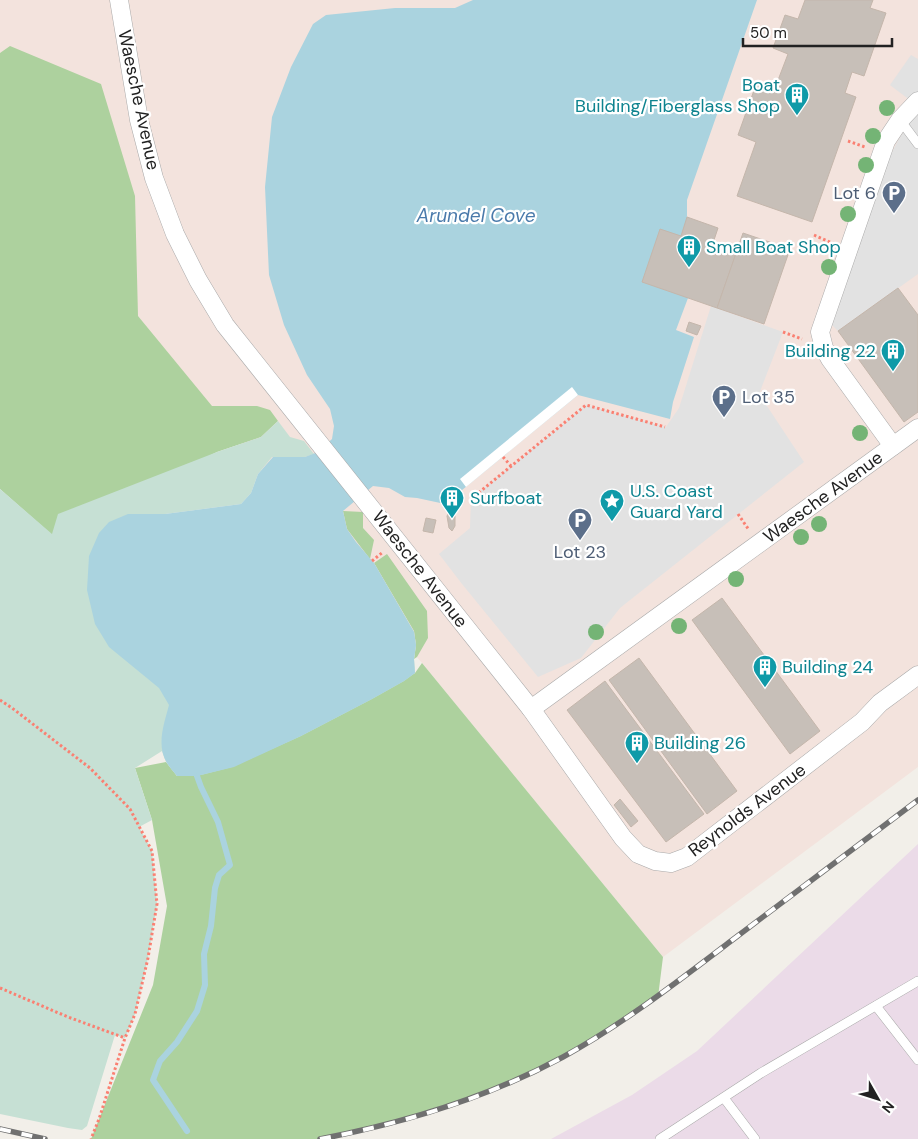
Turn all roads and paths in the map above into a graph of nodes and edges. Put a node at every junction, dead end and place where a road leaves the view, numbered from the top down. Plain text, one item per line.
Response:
1 (119, 0) edge
2 (918, 101) edge
3 (900, 120) junction
4 (918, 144) edge
5 (783, 332) dead end
6 (810, 342) dead end
7 (665, 427) dead end
8 (918, 428) edge
9 (893, 446) junction
10 (503, 457) dead end
11 (511, 466) junction
12 (471, 499) dead end
13 (738, 514) dead end
14 (754, 536) dead end
15 (918, 675) edge
16 (0, 700) edge
17 (531, 709) junction
18 (918, 981) edge
19 (0, 988) edge
20 (876, 1006) junction
21 (125, 1038) junction
22 (918, 1060) edge
23 (724, 1098) junction
24 (91, 1139) edge
25 (660, 1139) edge
26 (755, 1139) edge

1 - 17 street, Waesche Avenue
2 - 3 street
3 - 4 lane
3 - 9 street
5 - 6 path
7 - 11 path
8 - 9 street, Waesche Avenue
9 - 17 street, Waesche Avenue
10 - 11 path
11 - 12 path
13 - 14 path
15 - 17 street, Reynolds Avenue
16 - 21 path
18 - 20 lane
19 - 21 path
20 - 22 lane
20 - 23 lane
21 - 24 path
23 - 25 lane
23 - 26 lane

